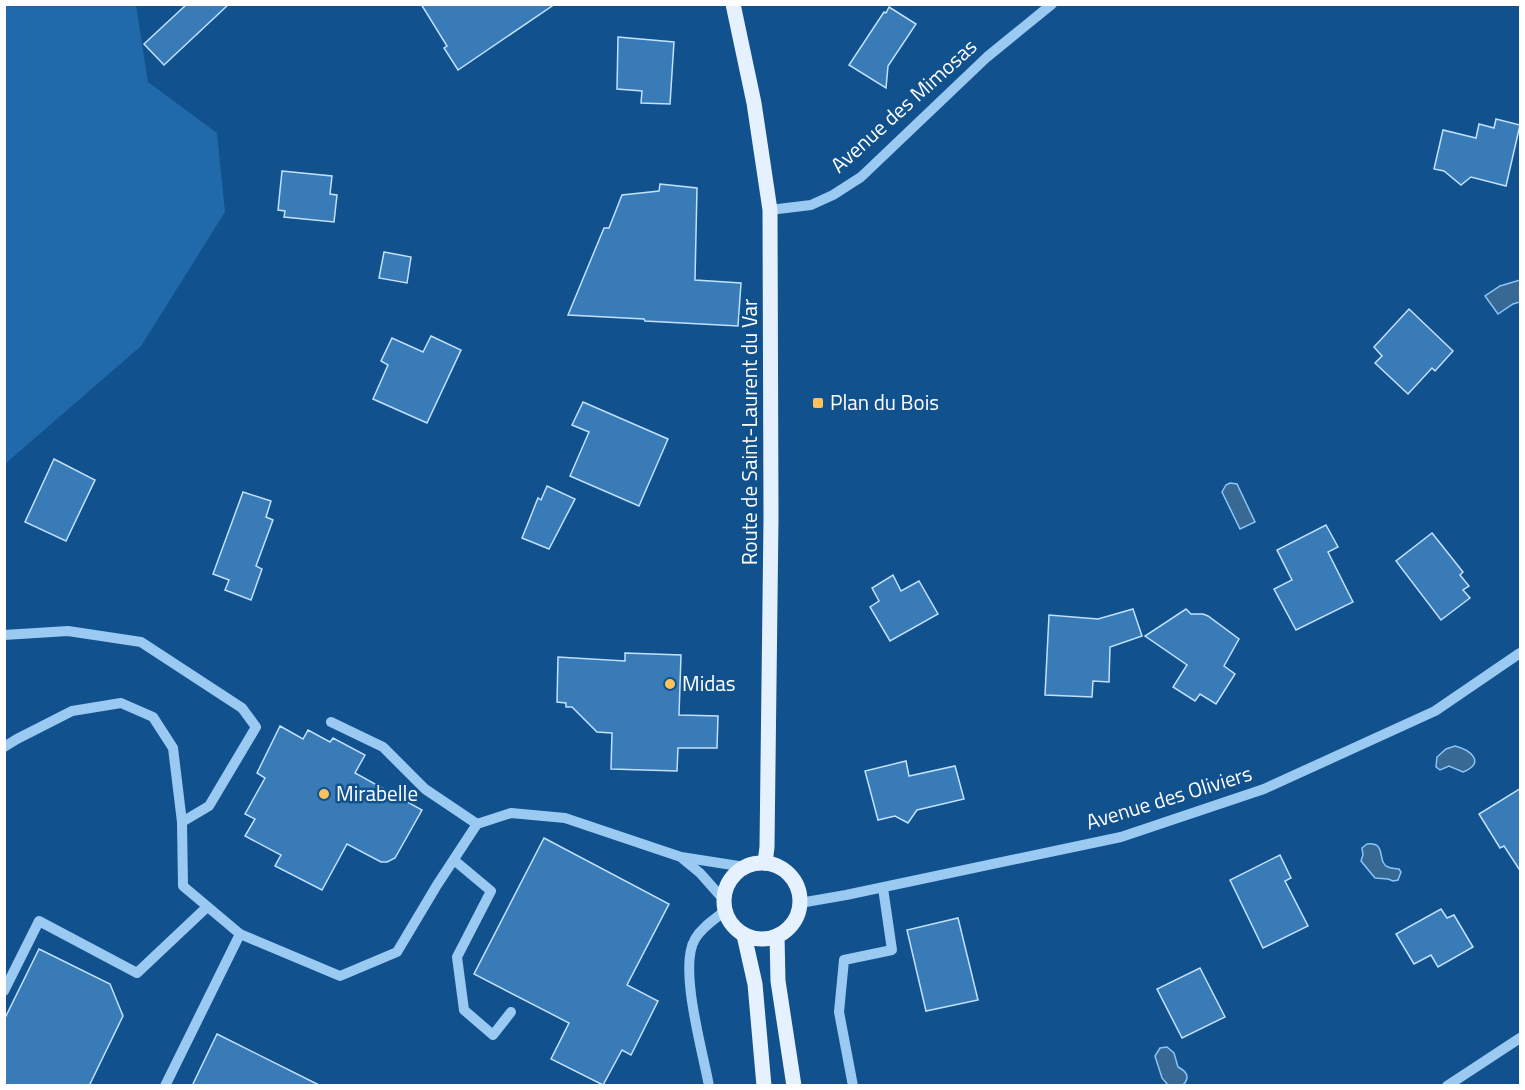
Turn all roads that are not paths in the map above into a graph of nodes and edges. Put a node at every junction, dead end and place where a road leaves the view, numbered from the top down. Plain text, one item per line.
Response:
1 (733, 4) edge
2 (1052, 4) edge
3 (770, 210) junction
4 (4, 635) edge
5 (1521, 653) edge
6 (331, 722) dead end
7 (4, 747) edge
8 (182, 822) junction
9 (477, 824) junction
10 (681, 857) junction
11 (454, 860) junction
12 (765, 863) junction
13 (745, 867) junction
14 (883, 888) junction
15 (800, 903) junction
16 (725, 906) junction
17 (207, 907) junction
18 (240, 934) junction
19 (744, 934) junction
20 (777, 936) junction
21 (4, 991) edge
22 (511, 1012) dead end
23 (1521, 1038) edge
24 (165, 1086) edge
25 (709, 1086) edge
26 (764, 1086) edge
27 (794, 1086) edge
28 (853, 1086) edge
29 (1447, 1086) edge

1 - 3 main road, Route de Saint-Laurent du Var
2 - 3 street, Avenue des Mimosas
3 - 12 main road, Route de Saint-Laurent du Var
4 - 8 street
5 - 14 street, Avenue des Oliviers
6 - 9 street
7 - 8 street
8 - 17 street
9 - 10 street
9 - 11 street
10 - 13 street
10 - 16 street
11 - 18 street
11 - 22 street
12 - 13 main road
12 - 15 main road
13 - 16 main road
14 - 15 street, Avenue des Oliviers
14 - 28 street
15 - 20 main road
16 - 19 main road
16 - 25 street
17 - 18 street
17 - 21 street
18 - 24 street
19 - 20 main road
19 - 26 main road
20 - 27 main road
23 - 29 street

